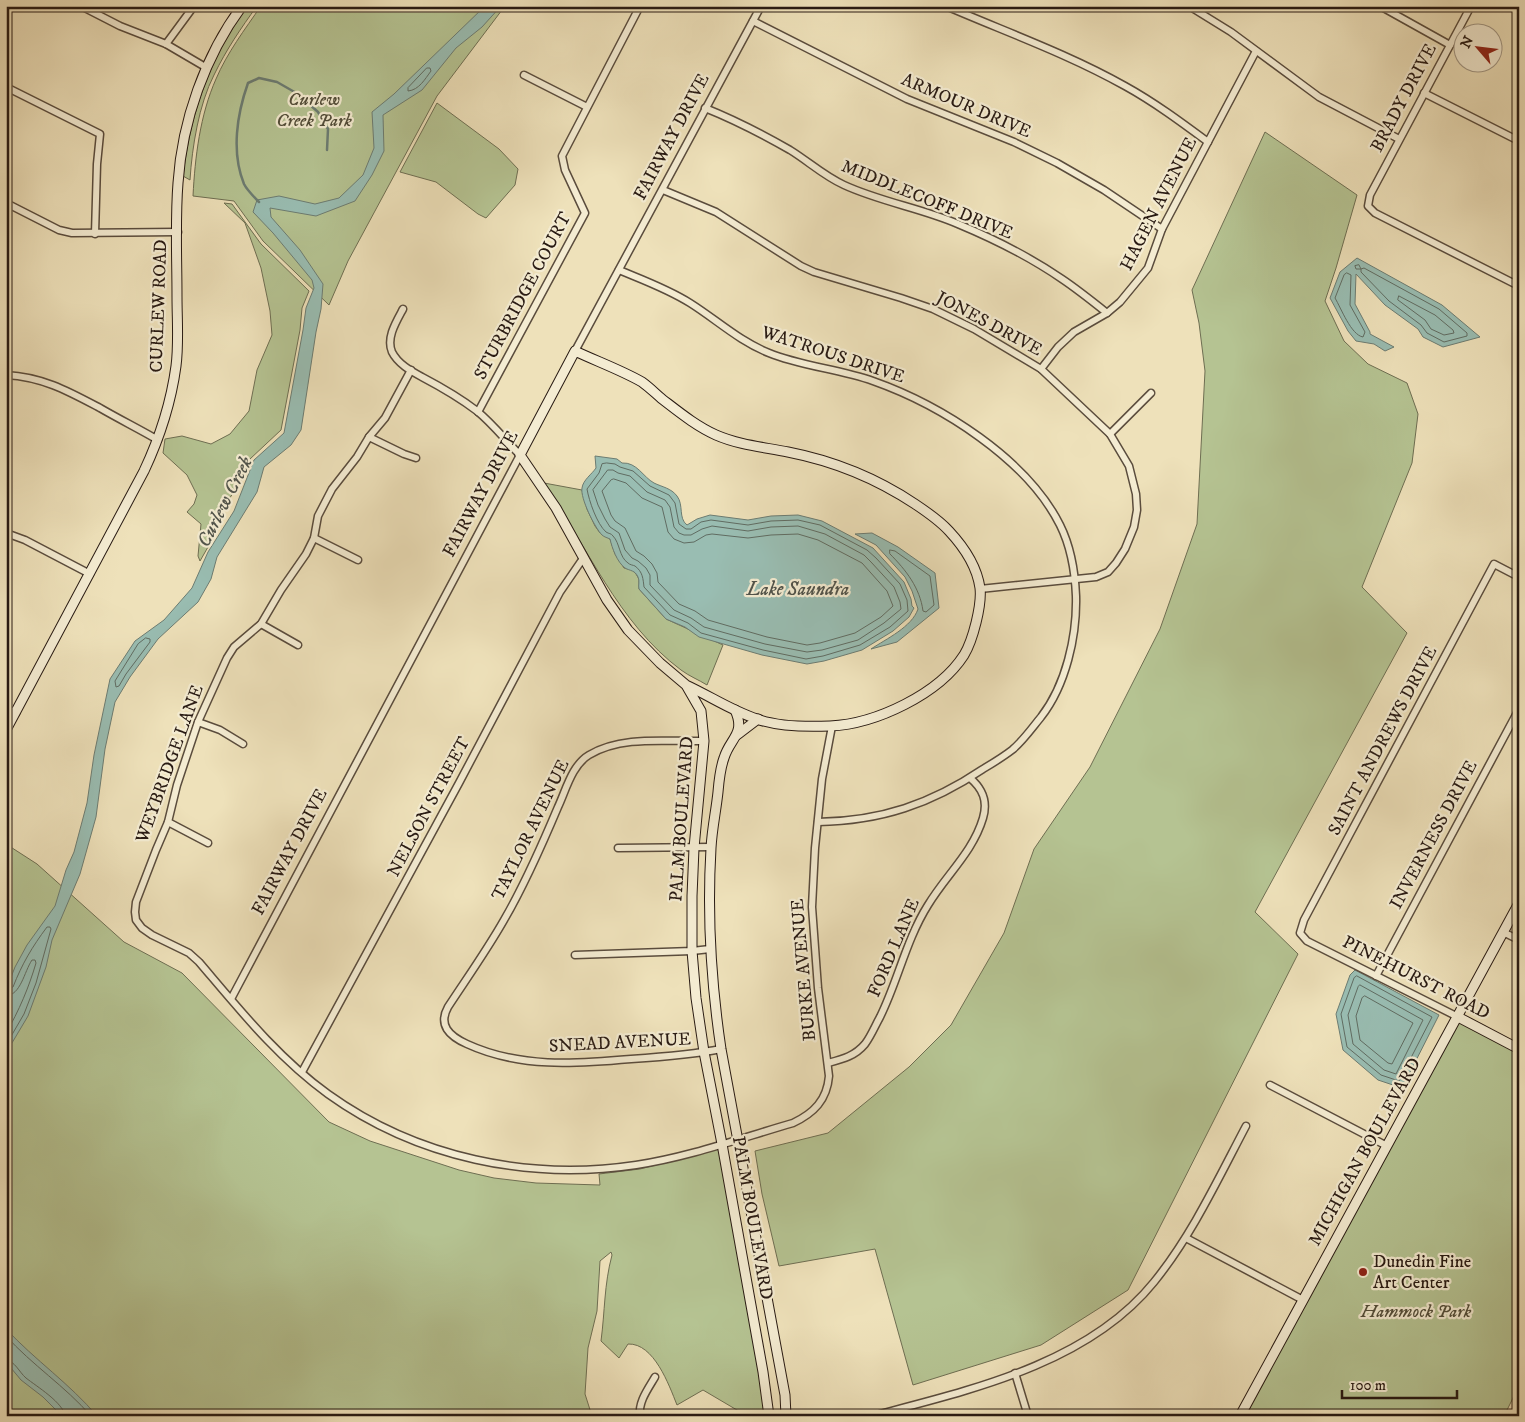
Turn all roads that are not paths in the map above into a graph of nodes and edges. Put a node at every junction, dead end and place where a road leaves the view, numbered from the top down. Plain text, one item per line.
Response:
1 (81, 6) edge
2 (194, 6) edge
3 (242, 6) edge
4 (640, 6) edge
5 (761, 6) edge
6 (946, 6) edge
7 (1189, 6) edge
8 (1380, 6) edge
9 (1471, 6) edge
10 (1511, 6) edge
11 (1519, 10) edge
12 (753, 21) junction
13 (166, 44) junction
14 (1450, 45) junction
15 (1256, 51) junction
16 (207, 68) junction
17 (524, 75) dead end
18 (6, 87) edge
19 (1424, 93) junction
20 (587, 107) junction
21 (705, 108) junction
22 (1399, 139) junction
23 (1519, 141) edge
24 (1208, 142) junction
25 (663, 190) junction
26 (6, 203) edge
27 (1162, 229) junction
28 (178, 232) junction
29 (95, 234) junction
30 (619, 270) junction
31 (1519, 286) edge
32 (403, 310) dead end
33 (1107, 313) junction
34 (574, 351) junction
35 (1041, 369) junction
36 (411, 370) junction
37 (6, 375) edge
38 (1152, 394) dead end
39 (478, 412) junction
40 (1110, 434) junction
41 (369, 437) junction
42 (158, 440) junction
43 (520, 455) junction
44 (416, 458) dead end
45 (6, 533) edge
46 (314, 538) junction
47 (584, 558) junction
48 (358, 560) dead end
49 (90, 574) junction
50 (1519, 577) edge
51 (1076, 580) junction
52 (980, 589) junction
53 (261, 624) junction
54 (298, 645) dead end
55 (686, 685) junction
56 (6, 708) edge
57 (1519, 709) edge
58 (735, 710) junction
59 (16, 713) junction
60 (758, 720) junction
61 (198, 722) junction
62 (832, 726) junction
63 (6, 730) edge
64 (738, 735) junction
65 (704, 741) junction
66 (243, 744) dead end
67 (970, 778) junction
68 (168, 822) junction
69 (818, 822) junction
70 (208, 843) dead end
71 (711, 847) junction
72 (618, 848) dead end
73 (694, 848) junction
74 (1519, 903) edge
75 (1503, 932) junction
76 (1300, 933) joint
77 (1519, 940) edge
78 (710, 949) junction
79 (692, 951) junction
80 (575, 955) dead end
81 (1376, 976) junction
82 (231, 999) junction
83 (1458, 1017) junction
84 (443, 1022) joint
85 (721, 1049) junction
86 (1519, 1049) edge
87 (704, 1052) junction
88 (828, 1062) junction
89 (302, 1072) junction
90 (1270, 1085) dead end
91 (1246, 1126) dead end
92 (738, 1139) junction
93 (722, 1144) junction
94 (1387, 1146) junction
95 (755, 1227) junction
96 (738, 1230) junction
97 (1186, 1238) junction
98 (1303, 1300) junction
99 (1016, 1373) junction
100 (655, 1378) dead end
101 (770, 1415) edge
102 (640, 1416) edge
103 (786, 1416) edge
104 (872, 1416) edge
105 (1028, 1416) edge
106 (1240, 1416) edge

1 - 13 street
2 - 13 street
3 - 16 street, CURLEW ROAD
4 - 20 street, STURBRIDGE COURT
5 - 12 street, FAIRWAY DRIVE
6 - 24 street
7 - 15 street
8 - 14 street
9 - 14 street, BRADY DRIVE
10 - 11 street
12 - 21 street, FAIRWAY DRIVE
12 - 27 street, ARMOUR DRIVE
13 - 16 street
14 - 19 street, BRADY DRIVE
15 - 22 street
15 - 24 street, HAGEN AVENUE
16 - 28 street, CURLEW ROAD
17 - 20 street
18 - 29 street
19 - 22 street, BRADY DRIVE
19 - 23 street
20 - 39 street, STURBRIDGE COURT
21 - 25 street, FAIRWAY DRIVE
21 - 33 street, MIDDLECOFF DRIVE
22 - 31 street, BRADY DRIVE
24 - 27 street, HAGEN AVENUE
25 - 30 street, FAIRWAY DRIVE
25 - 35 street, JONES DRIVE
26 - 29 street
27 - 33 street, HAGEN AVENUE
28 - 29 street
28 - 42 street, CURLEW ROAD
30 - 34 street, FAIRWAY DRIVE
30 - 51 street, WATROUS DRIVE
32 - 36 street, PALM BOULEVARD
33 - 35 street, HAGEN AVENUE
34 - 43 street, FAIRWAY DRIVE
34 - 52 street
35 - 40 street, JONES DRIVE
36 - 39 street, PALM BOULEVARD
36 - 41 street, WEYBRIDGE LANE
37 - 42 street
38 - 40 street
39 - 43 street, PALM BOULEVARD
40 - 51 street, JONES DRIVE
41 - 44 street
41 - 46 street, WEYBRIDGE LANE
42 - 49 street, CURLEW ROAD
43 - 47 street, PALM BOULEVARD
43 - 82 street, FAIRWAY DRIVE
45 - 49 street
46 - 48 street
46 - 53 street, WEYBRIDGE LANE
47 - 55 street, PALM BOULEVARD
47 - 89 street, NELSON STREET
49 - 59 street, CURLEW ROAD
50 - 76 street, SAINT ANDREWS DRIVE
51 - 52 street, JONES DRIVE
51 - 67 street, WATROUS DRIVE
52 - 62 street
53 - 54 street
53 - 61 street, WEYBRIDGE LANE
55 - 58 street
55 - 65 street, PALM BOULEVARD
56 - 59 street
57 - 81 street, INVERNESS DRIVE
58 - 60 street
58 - 64 street
59 - 63 street, CURLEW ROAD
60 - 62 street
60 - 64 street, PALM BOULEVARD
61 - 66 street
61 - 68 street, WEYBRIDGE LANE
62 - 69 street, BURKE AVENUE
64 - 71 street, PALM BOULEVARD
65 - 73 street, PALM BOULEVARD
65 - 84 street, TAYLOR AVENUE
67 - 69 street, WATROUS DRIVE
67 - 88 street, FORD LANE
68 - 70 street
68 - 82 street, WEYBRIDGE LANE
69 - 88 street, BURKE AVENUE
71 - 73 street
71 - 78 street, PALM BOULEVARD
72 - 73 street
73 - 79 street, PALM BOULEVARD
74 - 75 street, MICHIGAN BOULEVARD
75 - 77 street
75 - 83 street, MICHIGAN BOULEVARD
76 - 81 street, PINEHURST ROAD
78 - 79 street
78 - 85 street, PALM BOULEVARD
79 - 80 street
79 - 87 street, PALM BOULEVARD
81 - 83 street, PINEHURST ROAD
82 - 89 street, WEYBRIDGE LANE
83 - 86 street, PINEHURST ROAD
83 - 94 street, MICHIGAN BOULEVARD
84 - 87 street, SNEAD AVENUE
85 - 87 street, SNEAD AVENUE
85 - 92 street, PALM BOULEVARD
87 - 93 street, PALM BOULEVARD
88 - 92 street, BURKE AVENUE
89 - 93 street, BURKE AVENUE
90 - 94 street
91 - 97 street
92 - 93 street, BURKE AVENUE
92 - 95 street, PALM BOULEVARD
93 - 96 street, PALM BOULEVARD
94 - 98 street, MICHIGAN BOULEVARD
95 - 96 street
95 - 103 street, PALM BOULEVARD
96 - 101 street, PALM BOULEVARD
97 - 98 street
97 - 99 street
98 - 106 street, MICHIGAN BOULEVARD
99 - 104 street
99 - 105 street
100 - 102 street

